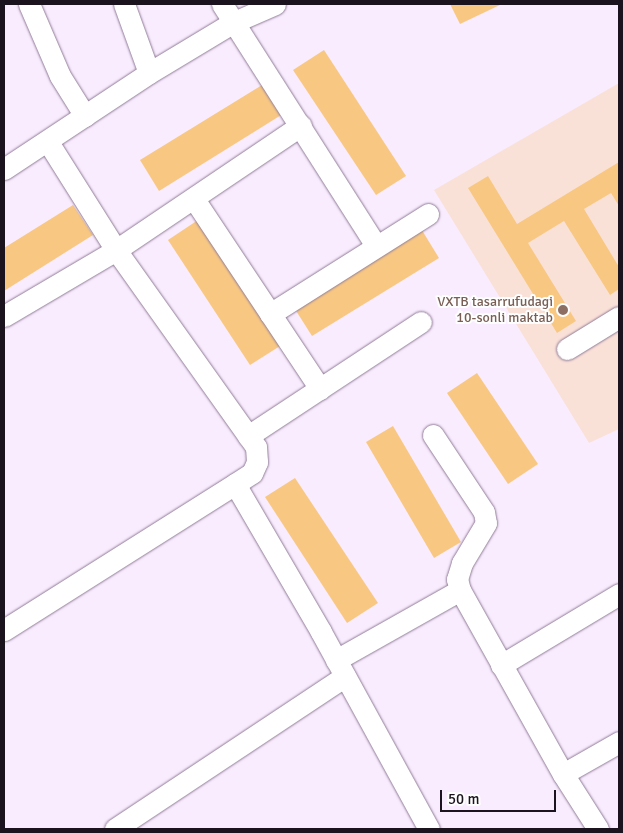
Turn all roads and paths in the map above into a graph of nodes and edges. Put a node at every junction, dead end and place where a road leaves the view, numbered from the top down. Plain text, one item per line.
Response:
1 (29, 4) edge
2 (124, 4) edge
3 (222, 4) edge
4 (275, 4) edge
5 (232, 23) junction
6 (149, 73) junction
7 (85, 116) junction
8 (302, 124) junction
9 (48, 142) junction
10 (4, 169) edge
11 (194, 199) junction
12 (428, 214) dead end
13 (376, 246) junction
14 (116, 250) junction
15 (270, 314) junction
16 (4, 316) edge
17 (619, 317) edge
18 (421, 322) dead end
19 (567, 349) dead end
20 (320, 389) junction
21 (433, 435) dead end
22 (248, 436) junction
23 (235, 484) junction
24 (460, 590) junction
25 (619, 594) edge
26 (4, 630) edge
27 (501, 665) junction
28 (340, 668) junction
29 (619, 742) edge
30 (563, 774) junction
31 (116, 829) edge
32 (429, 829) edge
33 (598, 829) edge

1 - 7 street
2 - 6 street
3 - 5 street
4 - 5 street
5 - 6 street
5 - 8 street
6 - 7 street
7 - 9 street
8 - 11 street
8 - 13 street
9 - 10 street
9 - 14 street
11 - 14 street
11 - 15 street
12 - 13 street
13 - 15 street
14 - 16 street
14 - 22 street
15 - 20 street
17 - 19 street
18 - 20 street
20 - 22 street
21 - 24 street
22 - 23 street
23 - 26 street
23 - 28 street
24 - 27 street
24 - 28 street
25 - 27 street
27 - 30 street
28 - 31 street
28 - 32 street
29 - 30 street
30 - 33 street

